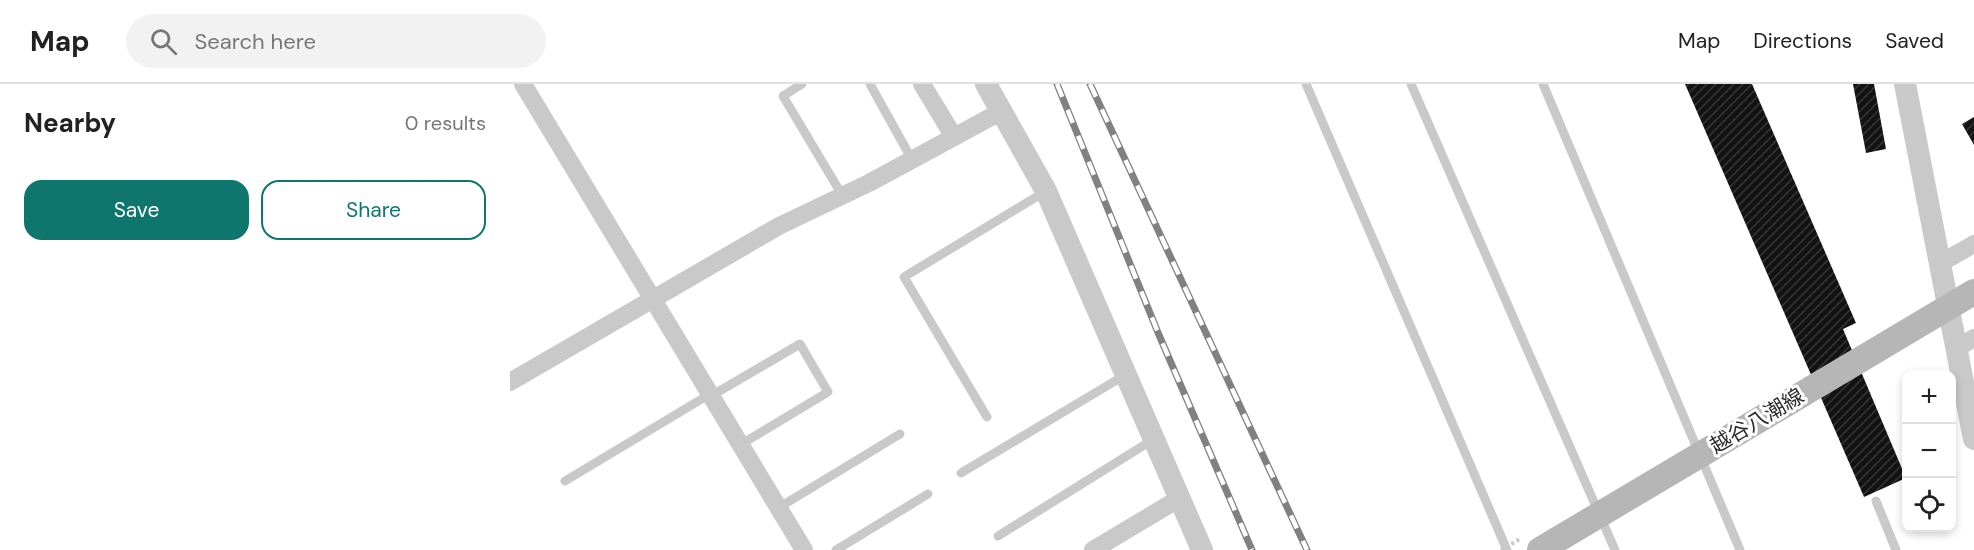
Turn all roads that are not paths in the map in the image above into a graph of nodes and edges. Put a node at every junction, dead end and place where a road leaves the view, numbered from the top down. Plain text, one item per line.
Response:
1 (523, 84) edge
2 (802, 84) edge
3 (870, 84) edge
4 (922, 84) edge
5 (986, 84) edge
6 (1306, 84) edge
7 (1411, 84) edge
8 (1543, 84) edge
9 (1905, 84) edge
10 (1002, 111) junction
11 (954, 137) junction
12 (911, 158) junction
13 (1046, 191) junction
14 (843, 195) junction
15 (1974, 244) edge
16 (1939, 264) junction
17 (1974, 292) edge
18 (652, 298) junction
19 (1965, 343) edge
20 (1125, 375) junction
21 (510, 382) edge
22 (711, 395) junction
23 (987, 417) dead end
24 (900, 434) dead end
25 (1974, 439) edge
26 (1154, 440) junction
27 (740, 445) junction
28 (961, 473) dead end
29 (565, 481) dead end
30 (927, 494) dead end
31 (1180, 498) junction
32 (1876, 501) dead end
33 (778, 508) junction
34 (998, 536) dead end
35 (804, 550) edge
36 (836, 550) edge
37 (1093, 550) edge
38 (1203, 550) edge
39 (1507, 550) edge
40 (1540, 550) edge
41 (1615, 550) edge
42 (1740, 550) edge
43 (1896, 550) edge

1 - 18 street
2 - 14 lane
3 - 12 lane
4 - 11 street
5 - 10 street
6 - 39 lane
7 - 41 lane
8 - 42 lane
9 - 16 street
10 - 11 street
10 - 13 street
11 - 12 street
12 - 14 street
13 - 20 street
13 - 23 lane
14 - 18 street
15 - 16 street
16 - 19 street
17 - 40 main road, 越谷八潮線, bridge
18 - 21 street
18 - 22 street
19 - 25 street
20 - 26 street
20 - 28 lane
22 - 27 street
22 - 27 lane
22 - 29 lane
24 - 33 lane
26 - 31 street
26 - 34 lane
27 - 33 street
30 - 36 lane
31 - 37 street
31 - 38 street
32 - 43 lane
33 - 35 street

